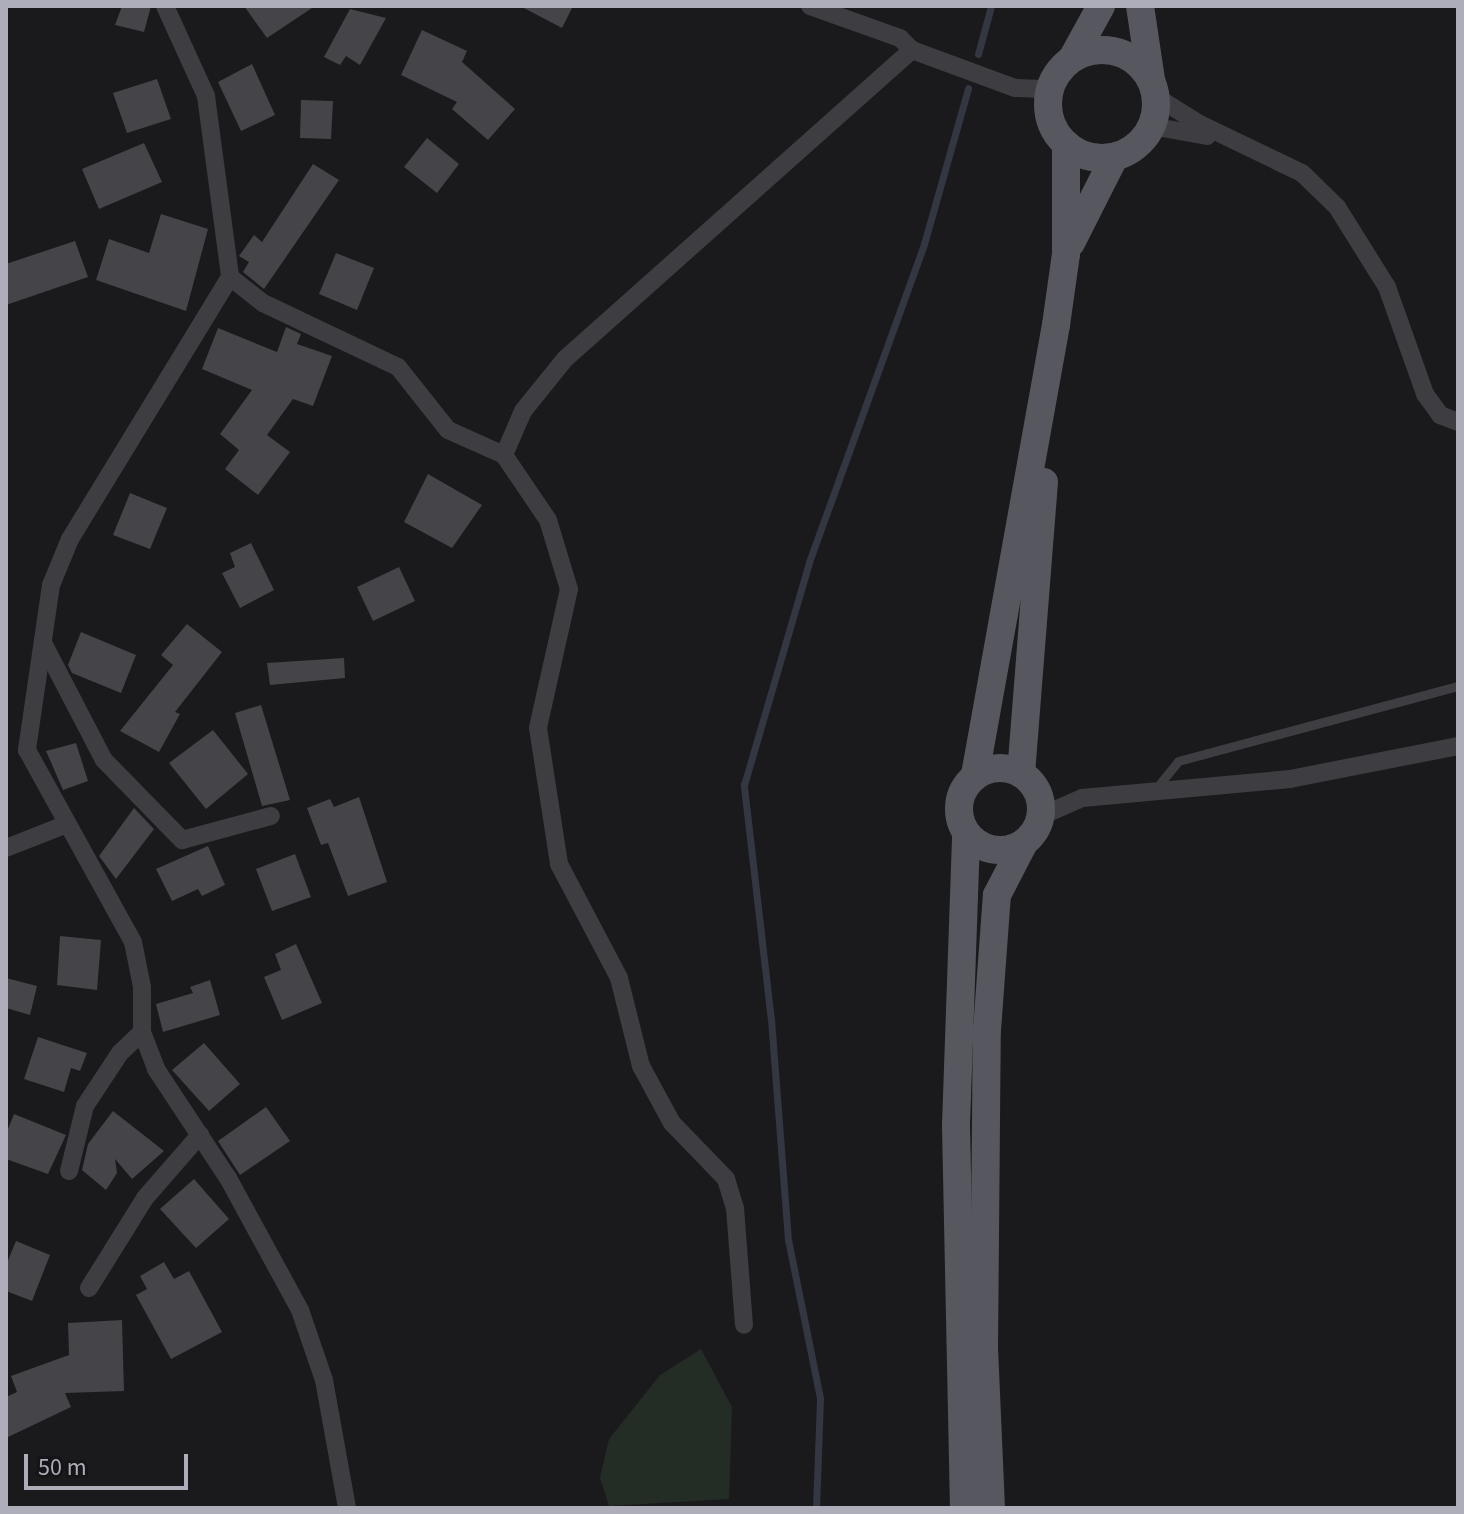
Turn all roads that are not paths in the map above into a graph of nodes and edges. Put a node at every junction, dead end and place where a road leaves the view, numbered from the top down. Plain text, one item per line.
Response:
1 (810, 6) edge
2 (1101, 6) edge
3 (1140, 6) edge
4 (173, 9) edge
5 (912, 50) junction
6 (1073, 57) junction
7 (1153, 88) junction
8 (1050, 89) junction
9 (1151, 126) junction
10 (1066, 144) junction
11 (1115, 156) junction
12 (1337, 207) junction
13 (1066, 254) junction
14 (230, 277) junction
15 (1056, 325) junction
16 (1458, 422) edge
17 (504, 455) junction
18 (43, 643) junction
19 (1458, 686) edge
20 (1458, 746) edge
21 (1021, 774) junction
22 (975, 775) junction
23 (1152, 794) junction
24 (271, 816) dead end
25 (1041, 816) junction
26 (67, 824) junction
27 (966, 833) junction
28 (1024, 843) junction
29 (6, 848) edge
30 (142, 1032) junction
31 (956, 1125) junction
32 (985, 1126) junction
33 (200, 1135) junction
34 (69, 1171) dead end
35 (89, 1288) dead end
36 (744, 1325) dead end
37 (347, 1508) edge
38 (964, 1508) edge
39 (991, 1508) edge

1 - 5 street
2 - 6 main road
3 - 7 main road
4 - 14 street
5 - 8 street
5 - 17 street
6 - 7 main road
6 - 8 main road
7 - 9 main road
7 - 12 street
8 - 10 main road
9 - 11 main road
9 - 12 street
10 - 11 main road
10 - 13 main road
11 - 13 main road
12 - 16 street
13 - 15 main road
14 - 17 street
14 - 18 street
15 - 21 main road
15 - 22 main road
17 - 36 street
18 - 24 street
18 - 26 street
19 - 23 lane
20 - 23 street
21 - 22 main road
21 - 25 main road
22 - 27 main road
23 - 25 street
25 - 28 main road
26 - 29 street
26 - 30 street
27 - 28 main road
27 - 31 main road
28 - 32 main road
30 - 33 street
30 - 34 street
31 - 32 main road
31 - 38 main road
32 - 39 main road
33 - 35 street
33 - 37 street

